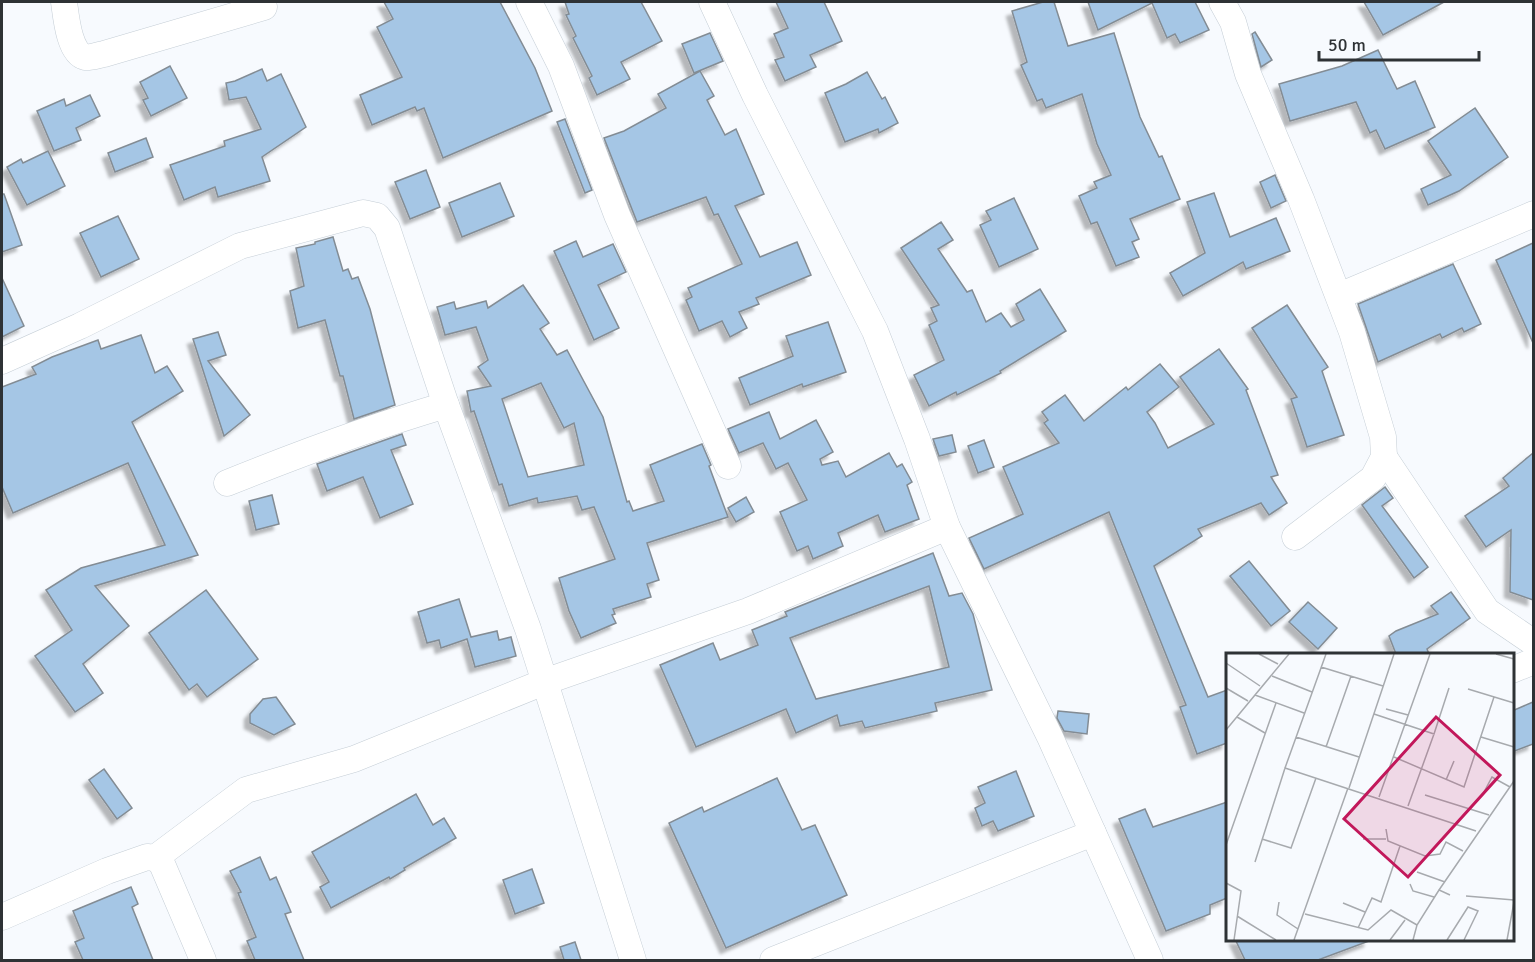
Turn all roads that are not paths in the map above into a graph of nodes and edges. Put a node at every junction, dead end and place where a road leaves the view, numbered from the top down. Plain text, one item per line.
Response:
1 (64, 2) edge
2 (529, 2) edge
3 (712, 2) edge
4 (1222, 2) edge
5 (264, 7) dead end
6 (1533, 214) edge
7 (1339, 296) junction
8 (2, 361) edge
9 (446, 405) junction
10 (1384, 457) junction
11 (728, 466) dead end
12 (227, 483) dead end
13 (947, 527) junction
14 (1295, 537) dead end
15 (1533, 643) edge
16 (1533, 661) edge
17 (1514, 669) edge
18 (544, 682) junction
19 (1093, 833) junction
20 (155, 858) junction
21 (2, 916) edge
22 (203, 960) edge
23 (633, 960) edge
24 (773, 960) edge
25 (1150, 960) edge

1 - 5 street
2 - 11 street
3 - 13 street
4 - 7 street
6 - 7 street
7 - 10 street
8 - 9 street
9 - 12 street
9 - 18 street
10 - 14 street
10 - 15 street
13 - 18 street
13 - 19 street
16 - 17 street
18 - 20 street
18 - 23 street
19 - 24 street
19 - 25 street
20 - 21 street
20 - 22 street

